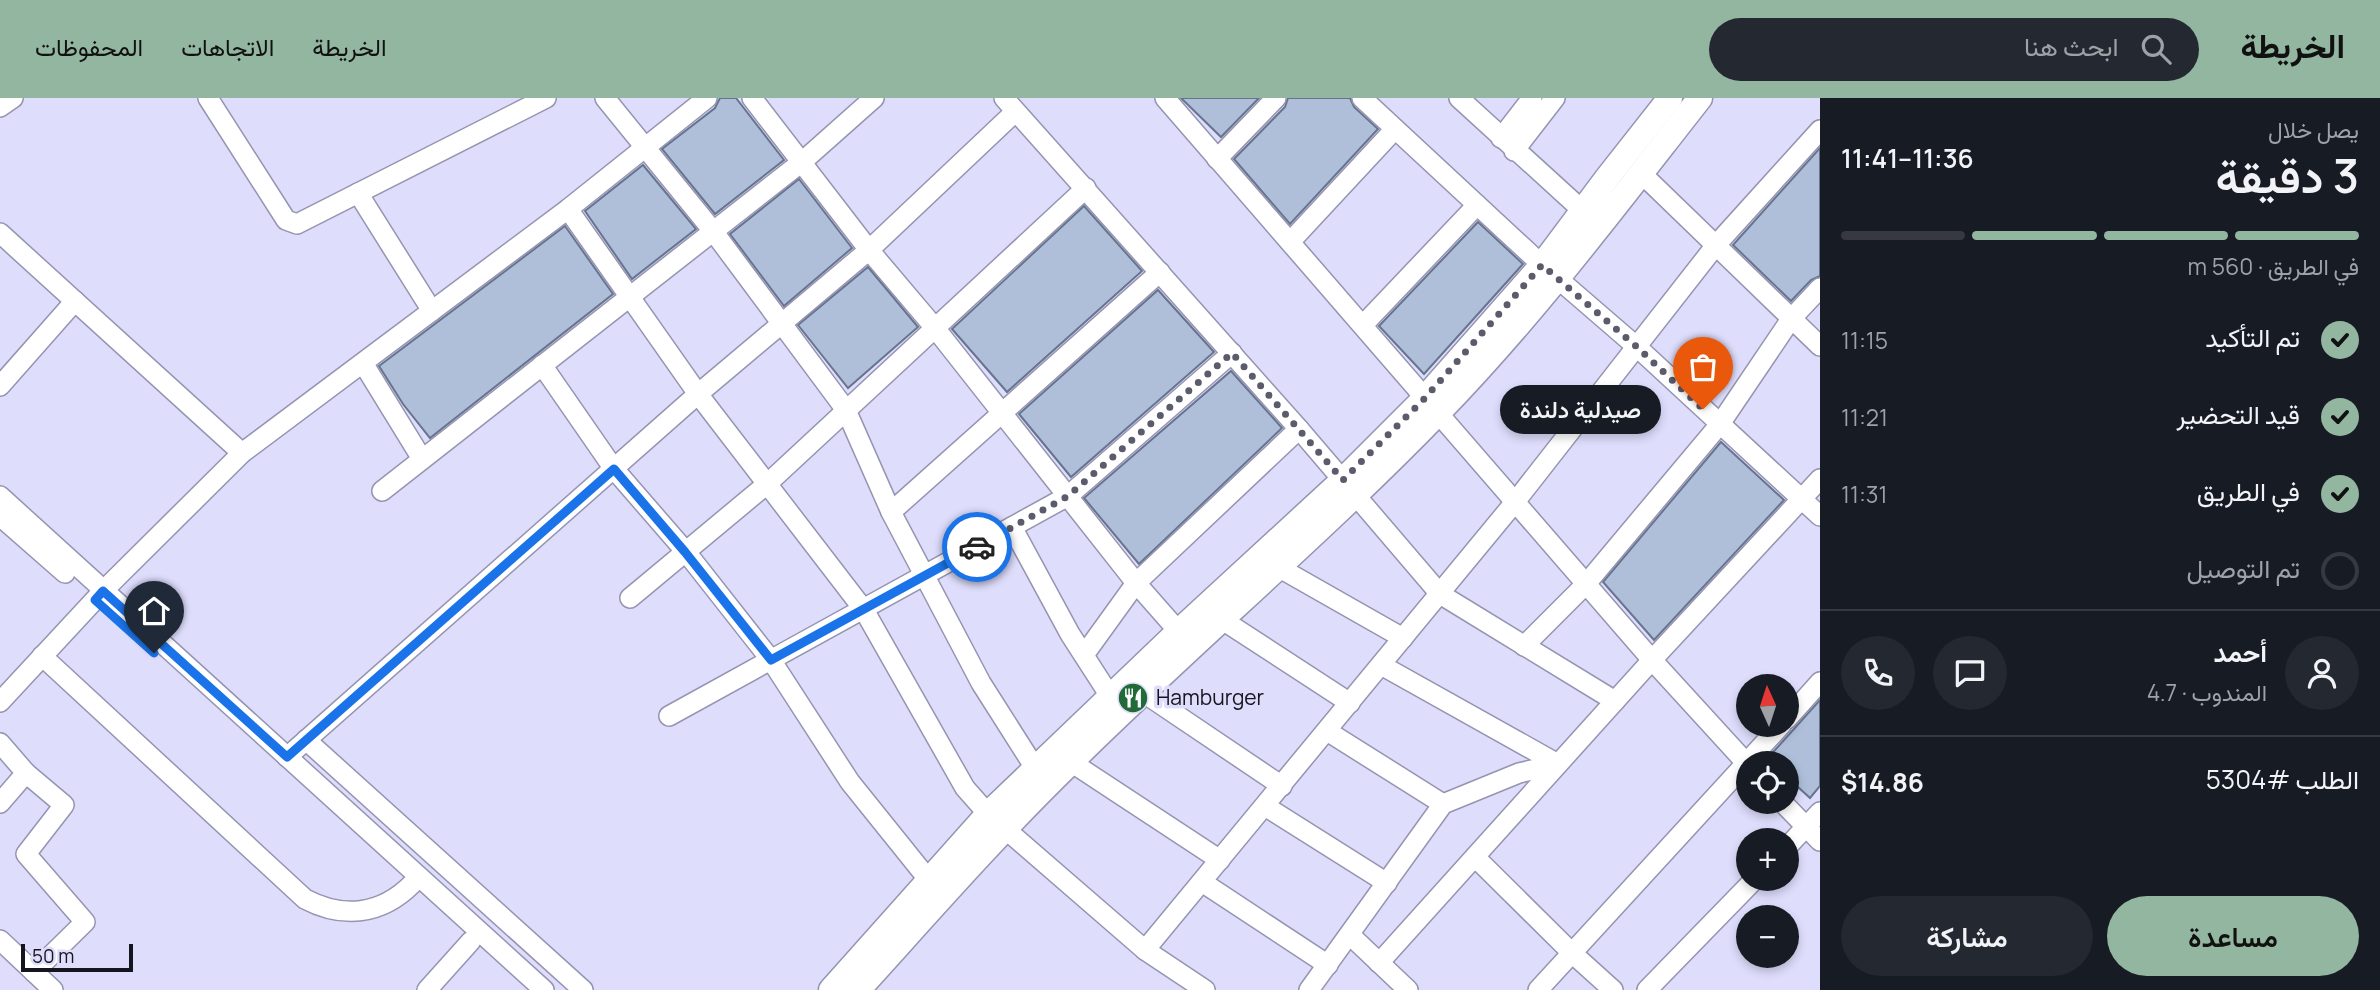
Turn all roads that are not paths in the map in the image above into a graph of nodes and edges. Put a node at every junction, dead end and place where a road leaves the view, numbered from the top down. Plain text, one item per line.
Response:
1 (13, 98) edge
2 (208, 98) edge
3 (546, 98) edge
4 (605, 98) edge
5 (707, 98) edge
6 (752, 98) edge
7 (874, 98) edge
8 (1165, 98) edge
9 (1276, 98) edge
10 (1362, 98) edge
11 (1459, 98) edge
12 (1532, 98) edge
13 (1555, 98) edge
14 (1670, 98) edge
15 (1700, 98) edge
16 (1010, 105) edge
17 (0, 107) edge
18 (1395, 129) junction
19 (1820, 130) edge
20 (1507, 144) junction
21 (646, 147) junction
22 (1217, 159) junction
23 (803, 162) junction
24 (1641, 173) junction
25 (1086, 188) junction
26 (358, 193) junction
27 (1477, 205) junction
28 (568, 209) junction
29 (1583, 211) junction
30 (713, 231) junction
31 (0, 233) edge
32 (1290, 242) junction
33 (1716, 245) junction
34 (869, 250) junction
35 (1160, 272) junction
36 (1550, 272) junction
37 (1820, 288) edge
38 (631, 295) junction
39 (75, 302) junction
40 (432, 311) junction
41 (1791, 318) junction
42 (782, 323) junction
43 (1363, 325) junction
44 (935, 328) junction
45 (1820, 346) edge
46 (1637, 347) junction
47 (1232, 353) junction
48 (363, 363) junction
49 (542, 365) junction
50 (0, 386) edge
51 (698, 394) junction
52 (1432, 405) junction
53 (846, 410) junction
54 (1003, 414) junction
55 (1720, 424) junction
56 (1299, 429) junction
57 (242, 453) junction
58 (422, 459) junction
59 (614, 469) junction
60 (1820, 479) edge
61 (767, 484) junction
62 (1350, 487) junction
63 (382, 491) dead end
64 (0, 496) edge
65 (1068, 496) junction
66 (1801, 500) junction
67 (1515, 502) junction
68 (891, 512) junction
69 (0, 516) edge
70 (1820, 516) edge
71 (1012, 527) junction
72 (685, 552) junction
73 (1278, 567) junction
74 (926, 575) junction
75 (1136, 583) junction
76 (1586, 584) junction
77 (1440, 594) junction
78 (99, 596) junction
79 (630, 598) dead end
80 (864, 610) junction
81 (1221, 619) junction
82 (1403, 638) junction
83 (1186, 640) junction
84 (1524, 646) junction
85 (1084, 655) junction
86 (42, 656) junction
87 (771, 660) junction
88 (1652, 660) junction
89 (1381, 665) junction
90 (1820, 682) edge
91 (1144, 693) junction
92 (1110, 696) junction
93 (0, 702) edge
94 (1615, 702) junction
95 (1350, 703) junction
96 (1799, 706) edge
97 (669, 716) dead end
98 (1327, 731) junction
99 (1771, 737) edge
100 (306, 740) junction
101 (0, 743) edge
102 (1736, 751) edge
103 (1759, 751) edge
104 (287, 757) junction
105 (1071, 762) junction
106 (1558, 764) junction
107 (1035, 768) junction
108 (26, 773) junction
109 (1736, 777) edge
110 (1282, 786) junction
111 (0, 803) edge
112 (1443, 804) junction
113 (1265, 806) junction
114 (1820, 812) edge
115 (1794, 814) edge
116 (996, 821) junction
117 (1813, 834) edge
118 (1475, 857) junction
119 (1220, 860) junction
120 (928, 879) junction
121 (1202, 882) junction
122 (1387, 883) junction
123 (412, 884) junction
124 (1743, 891) edge
125 (1350, 935) junction
126 (0, 940) edge
127 (471, 941) junction
128 (1145, 950) junction
129 (1572, 953) junction
130 (1379, 963) junction
131 (1328, 965) junction
132 (34, 972) junction
133 (53, 990) edge
134 (427, 990) edge
135 (527, 990) edge
136 (544, 990) edge
137 (583, 990) edge
138 (831, 990) edge
139 (858, 990) edge
140 (1205, 990) edge
141 (1309, 990) edge
142 (1408, 990) edge
143 (1538, 990) edge
144 (1613, 990) edge
145 (1647, 990) edge

1 - 17 street
2 - 26 street
3 - 26 street
4 - 21 street
5 - 21 street
6 - 23 street
7 - 23 street
8 - 22 street
9 - 22 street
10 - 18 street
11 - 20 street
12 - 20 street
13 - 20 street
14 - 29 main road
15 - 24 main road
16 - 25 street
16 - 34 street
18 - 27 street
18 - 32 street
19 - 33 street
20 - 29 street
21 - 28 street
21 - 30 street
22 - 32 street
23 - 30 street
23 - 34 street
24 - 33 street
24 - 36 main road
25 - 35 street
25 - 44 street
26 - 40 street
27 - 36 street
27 - 43 street
28 - 38 street
28 - 40 street
29 - 36 main road
30 - 38 street
30 - 42 street
31 - 39 street
32 - 43 street
33 - 41 street
33 - 46 street
34 - 42 street
34 - 44 street
35 - 47 street
35 - 54 street
36 - 46 street
36 - 52 main road
37 - 41 street
38 - 49 street
38 - 51 street
39 - 50 street
39 - 57 street
40 - 48 street
41 - 45 street
41 - 55 street
42 - 51 street
42 - 53 street
43 - 52 street
44 - 53 street
44 - 54 street
46 - 55 street
46 - 67 street
47 - 56 street
47 - 65 street
48 - 57 street
48 - 58 street
49 - 58 street
49 - 59 street
51 - 59 street
51 - 61 street
52 - 62 main road
52 - 67 street
53 - 61 street
53 - 68 street
54 - 65 street
54 - 68 street
55 - 66 street
55 - 76 street
56 - 62 street
56 - 75 street
57 - 78 street
58 - 63 street
59 - 72 street
59 - 100 street
60 - 66 street
61 - 72 street
61 - 80 street
62 - 73 main road
62 - 77 street
62 - 83 main road
64 - 78 street
65 - 71 street
65 - 75 street
66 - 70 street
66 - 88 street
67 - 76 street
67 - 77 street
68 - 74 street
69 - 78 street
71 - 74 street
71 - 85 street
72 - 79 street
72 - 87 street
73 - 81 main road
73 - 82 street
74 - 80 street
74 - 107 street
75 - 83 street
75 - 85 street
76 - 84 street
76 - 88 street
77 - 82 street
77 - 84 street
78 - 86 street
78 - 104 street
78 - 123 street
80 - 87 street
80 - 116 street
81 - 83 main road
81 - 95 street
82 - 89 street
83 - 91 main road
83 - 92 main road
84 - 94 street
85 - 92 street
86 - 93 street
86 - 123 street
87 - 97 street
87 - 120 street
88 - 94 street
88 - 102 street
89 - 95 street
89 - 106 street
90 - 96 street
91 - 105 main road
91 - 110 street
92 - 107 main road
94 - 106 street
95 - 98 street
98 - 110 street
98 - 112 street
99 - 103 street
100 - 104 street
100 - 137 street
101 - 108 street
104 - 136 street
105 - 116 main road
105 - 119 street
106 - 112 street
106 - 118 street
107 - 116 main road
108 - 111 street
108 - 132 street
109 - 129 street
110 - 113 street
112 - 122 street
113 - 119 street
113 - 122 street
114 - 117 street
115 - 117 street
116 - 120 main road
116 - 128 street
116 - 139 main road
118 - 129 street
118 - 130 street
119 - 121 street
120 - 138 main road
121 - 128 street
121 - 131 street
122 - 125 street
123 - 127 street
124 - 145 street
125 - 130 street
125 - 131 street
126 - 132 street
127 - 134 street
127 - 135 street
128 - 140 street
129 - 143 street
129 - 144 street
130 - 142 street
131 - 141 street
132 - 133 street

